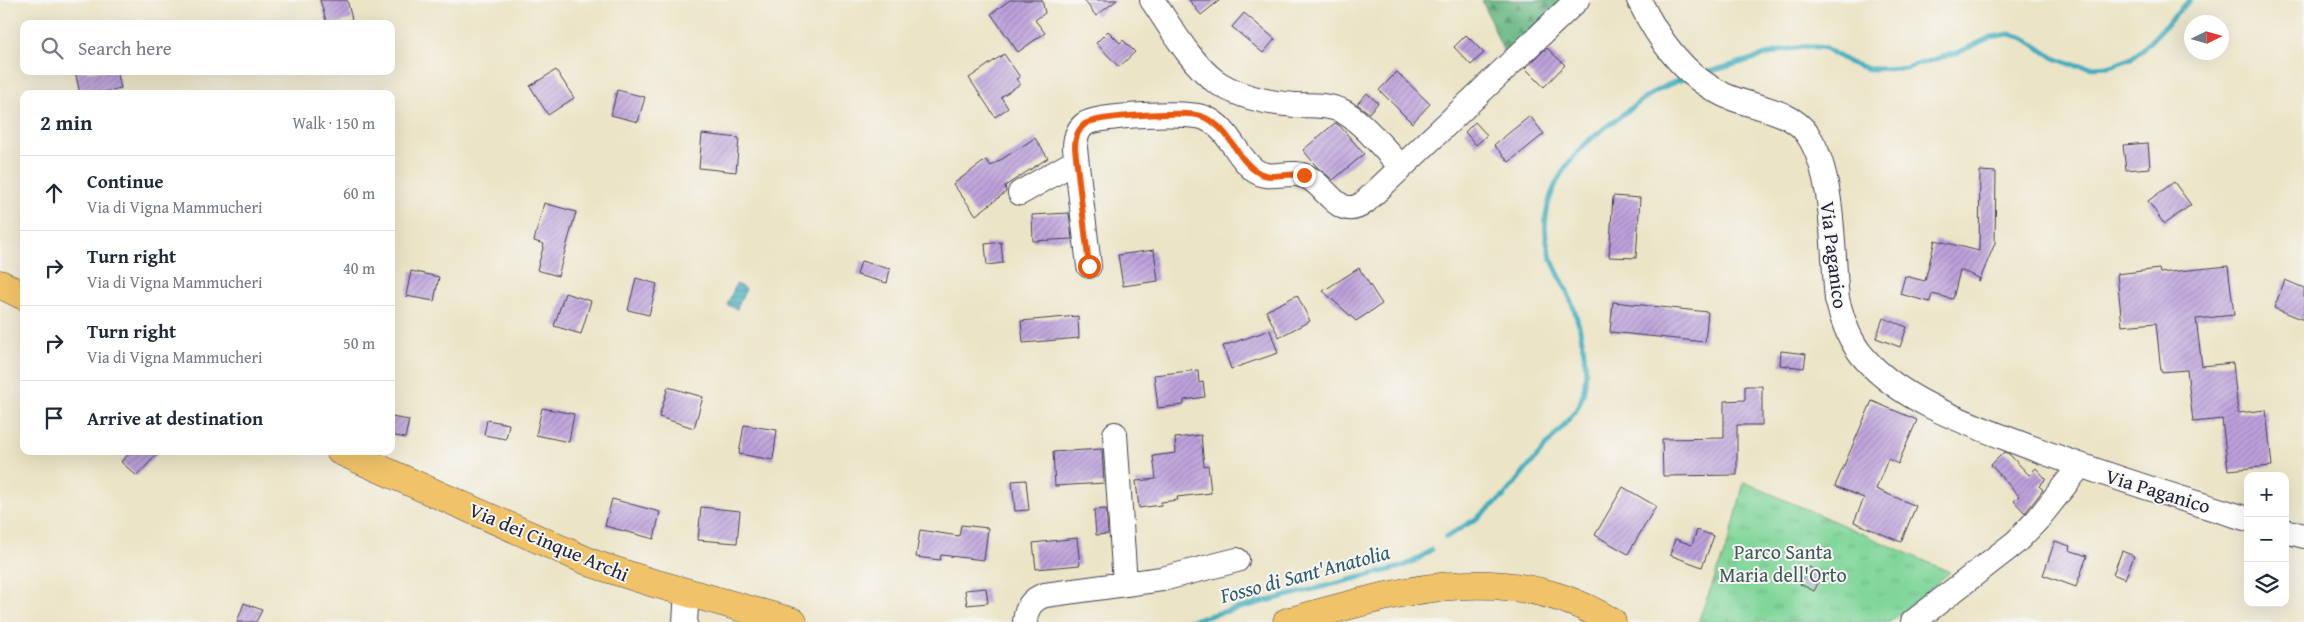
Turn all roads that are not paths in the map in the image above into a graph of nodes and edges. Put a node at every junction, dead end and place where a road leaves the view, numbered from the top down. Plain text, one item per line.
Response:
1 (1152, 0) edge
2 (1577, 0) edge
3 (1639, 0) edge
4 (1076, 161) junction
5 (1401, 166) junction
6 (1020, 193) dead end
7 (1089, 266) dead end
8 (0, 284) edge
9 (20, 294) edge
10 (1115, 434) dead end
11 (349, 455) edge
12 (2080, 466) junction
13 (2244, 518) edge
14 (2289, 532) edge
15 (2304, 536) edge
16 (1237, 560) dead end
17 (1125, 584) junction
18 (687, 592) junction
19 (685, 622) edge
20 (793, 622) edge
21 (1025, 622) edge
22 (1287, 622) edge
23 (1612, 622) edge
24 (1913, 622) edge

1 - 5 street
2 - 5 street
3 - 12 street, Via Paganico
4 - 5 street
4 - 6 street
4 - 7 street
8 - 9 main road
10 - 17 street
11 - 18 main road, Via dei Cinque Archi
12 - 13 street, Via Paganico
12 - 24 street
14 - 15 street
16 - 17 street
17 - 21 street
18 - 19 street
18 - 20 main road, Via dei Cinque Archi
22 - 23 main road

